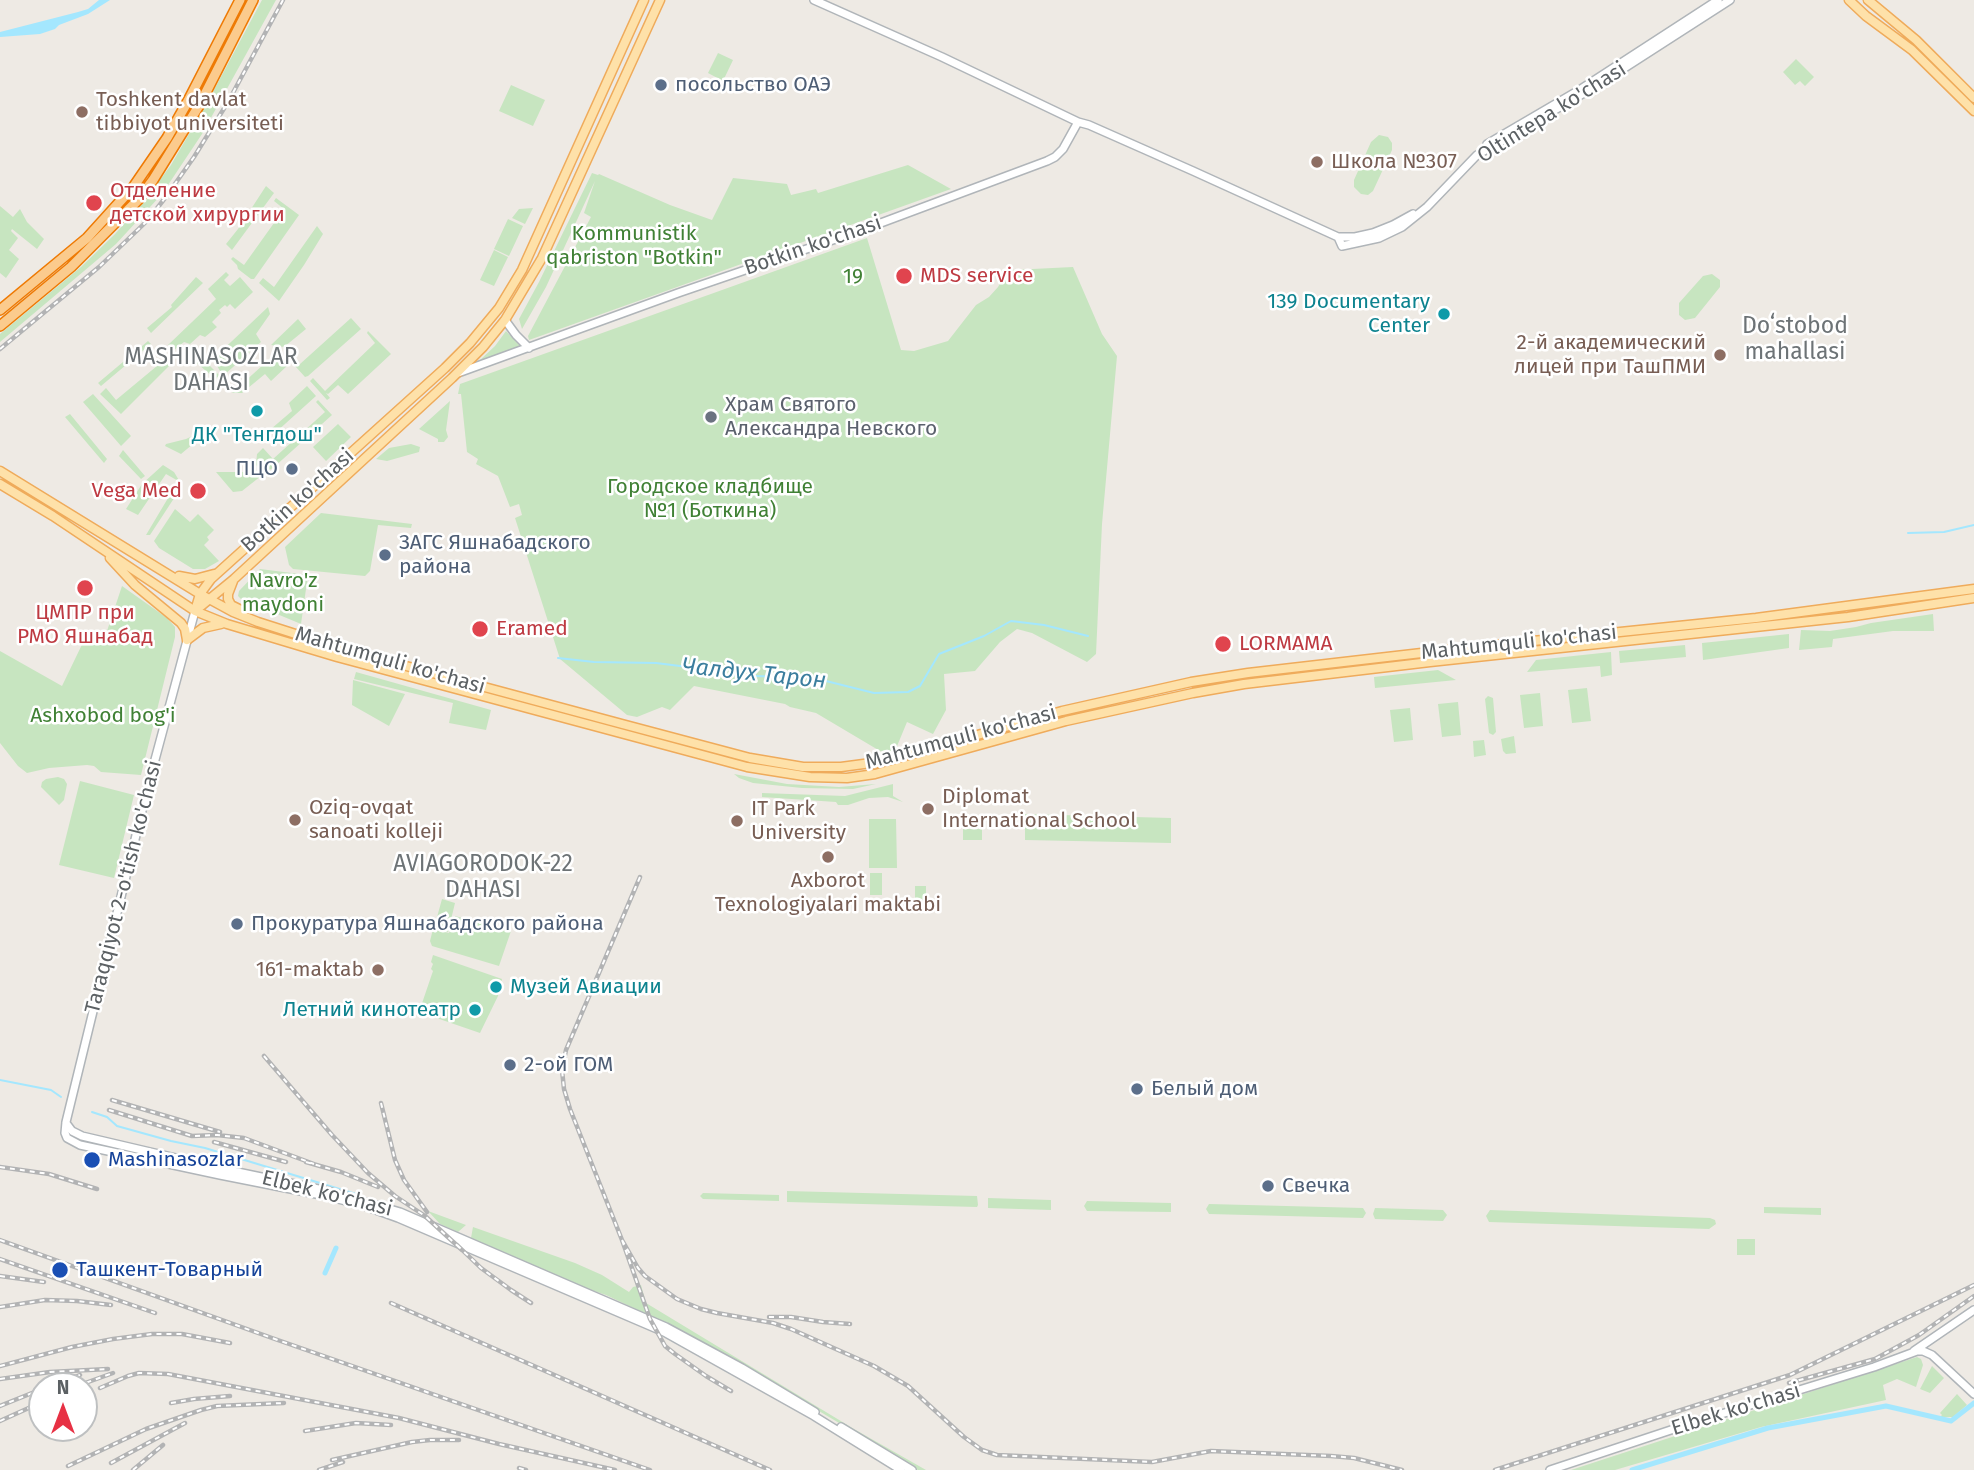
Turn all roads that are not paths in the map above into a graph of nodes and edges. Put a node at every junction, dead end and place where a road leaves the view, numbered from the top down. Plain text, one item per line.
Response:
1 (240, 0) edge
2 (253, 0) edge
3 (644, 0) edge
4 (660, 0) edge
5 (814, 0) edge
6 (1718, 0) edge
7 (1730, 0) edge
8 (1849, 0) edge
9 (1868, 0) edge
10 (1706, 12) junction
11 (1974, 99) edge
12 (1974, 111) edge
13 (1078, 122) junction
14 (573, 155) junction
15 (586, 161) junction
16 (1460, 172) junction
17 (1338, 237) junction
18 (1342, 246) junction
19 (0, 308) edge
20 (492, 317) junction
21 (504, 323) junction
22 (0, 326) edge
23 (529, 348) junction
24 (457, 373) junction
25 (0, 471) edge
26 (0, 484) edge
27 (315, 486) junction
28 (324, 496) junction
29 (101, 548) junction
30 (166, 572) junction
31 (218, 573) junction
32 (234, 579) junction
33 (1974, 589) edge
34 (200, 594) junction
35 (1974, 598) edge
36 (210, 600) junction
37 (195, 611) junction
38 (1770, 621) junction
39 (227, 624) junction
40 (286, 632) junction
41 (187, 640) junction
42 (1590, 640) junction
43 (338, 652) junction
44 (1191, 682) junction
45 (1193, 693) junction
46 (65, 1122) junction
47 (1974, 1310) edge
48 (1931, 1340) junction
49 (1911, 1352) junction
50 (1932, 1355) junction
51 (1972, 1393) edge
52 (901, 1470) edge
53 (912, 1470) edge
54 (1550, 1470) edge

1 - 19 highway
2 - 22 highway
3 - 14 main road, Botkin ko'chasi
4 - 15 main road, Botkin ko'chasi
5 - 13 main road
6 - 10 main road, Oltintepa ko'chasi
7 - 10 main road, Oltintepa ko'chasi
8 - 12 main road
9 - 11 main road
10 - 16 main road, Oltintepa ko'chasi
13 - 17 main road
13 - 18 main road
13 - 23 main road, Botkin ko'chasi
14 - 15 main road
14 - 20 main road, Botkin ko'chasi
15 - 21 main road, Botkin ko'chasi
16 - 17 main road, Oltintepa ko'chasi
16 - 18 main road, Oltintepa ko'chasi
17 - 18 main road
20 - 21 main road
20 - 27 main road, Botkin ko'chasi
21 - 23 main road
21 - 24 main road, Botkin ko'chasi
23 - 24 main road, Botkin ko'chasi
24 - 28 main road, Botkin ko'chasi
25 - 30 main road, Mahtumquli ko'chasi
26 - 29 main road, Mahtumquli ko'chasi
27 - 28 main road
27 - 31 main road, Botkin ko'chasi
28 - 32 main road, Botkin ko'chasi
29 - 37 main road, Mahtumquli ko'chasi
29 - 41 main road
30 - 31 main road
30 - 34 main road, Mahtumquli ko'chasi
31 - 34 main road, Botkin ko'chasi
32 - 36 main road, Botkin ko'chasi
32 - 40 main road
33 - 38 main road, Mahtumquli ko'chasi
34 - 36 main road, Mahtumquli ko'chasi
34 - 37 main road
35 - 38 main road, Mahtumquli ko'chasi
36 - 37 main road, Botkin ko'chasi
36 - 40 main road, Mahtumquli ko'chasi
37 - 39 main road, Mahtumquli ko'chasi
37 - 41 main road, Taraqqiyot 2-o'tish ko'chasi
38 - 42 main road, Mahtumquli ko'chasi
39 - 41 main road
39 - 43 main road, Mahtumquli ko'chasi
40 - 43 main road, Mahtumquli ko'chasi
41 - 46 main road, Taraqqiyot 2-o'tish ko'chasi
42 - 44 main road, Mahtumquli ko'chasi
42 - 45 main road, Mahtumquli ko'chasi
43 - 44 main road, Mahtumquli ko'chasi
43 - 45 main road, Mahtumquli ko'chasi
44 - 45 main road
46 - 52 main road, Elbek ko'chasi
46 - 53 main road, Elbek ko'chasi
47 - 48 main road
48 - 49 main road
48 - 50 main road
49 - 50 main road, Elbek ko'chasi
49 - 54 main road, Elbek ko'chasi
50 - 51 main road

